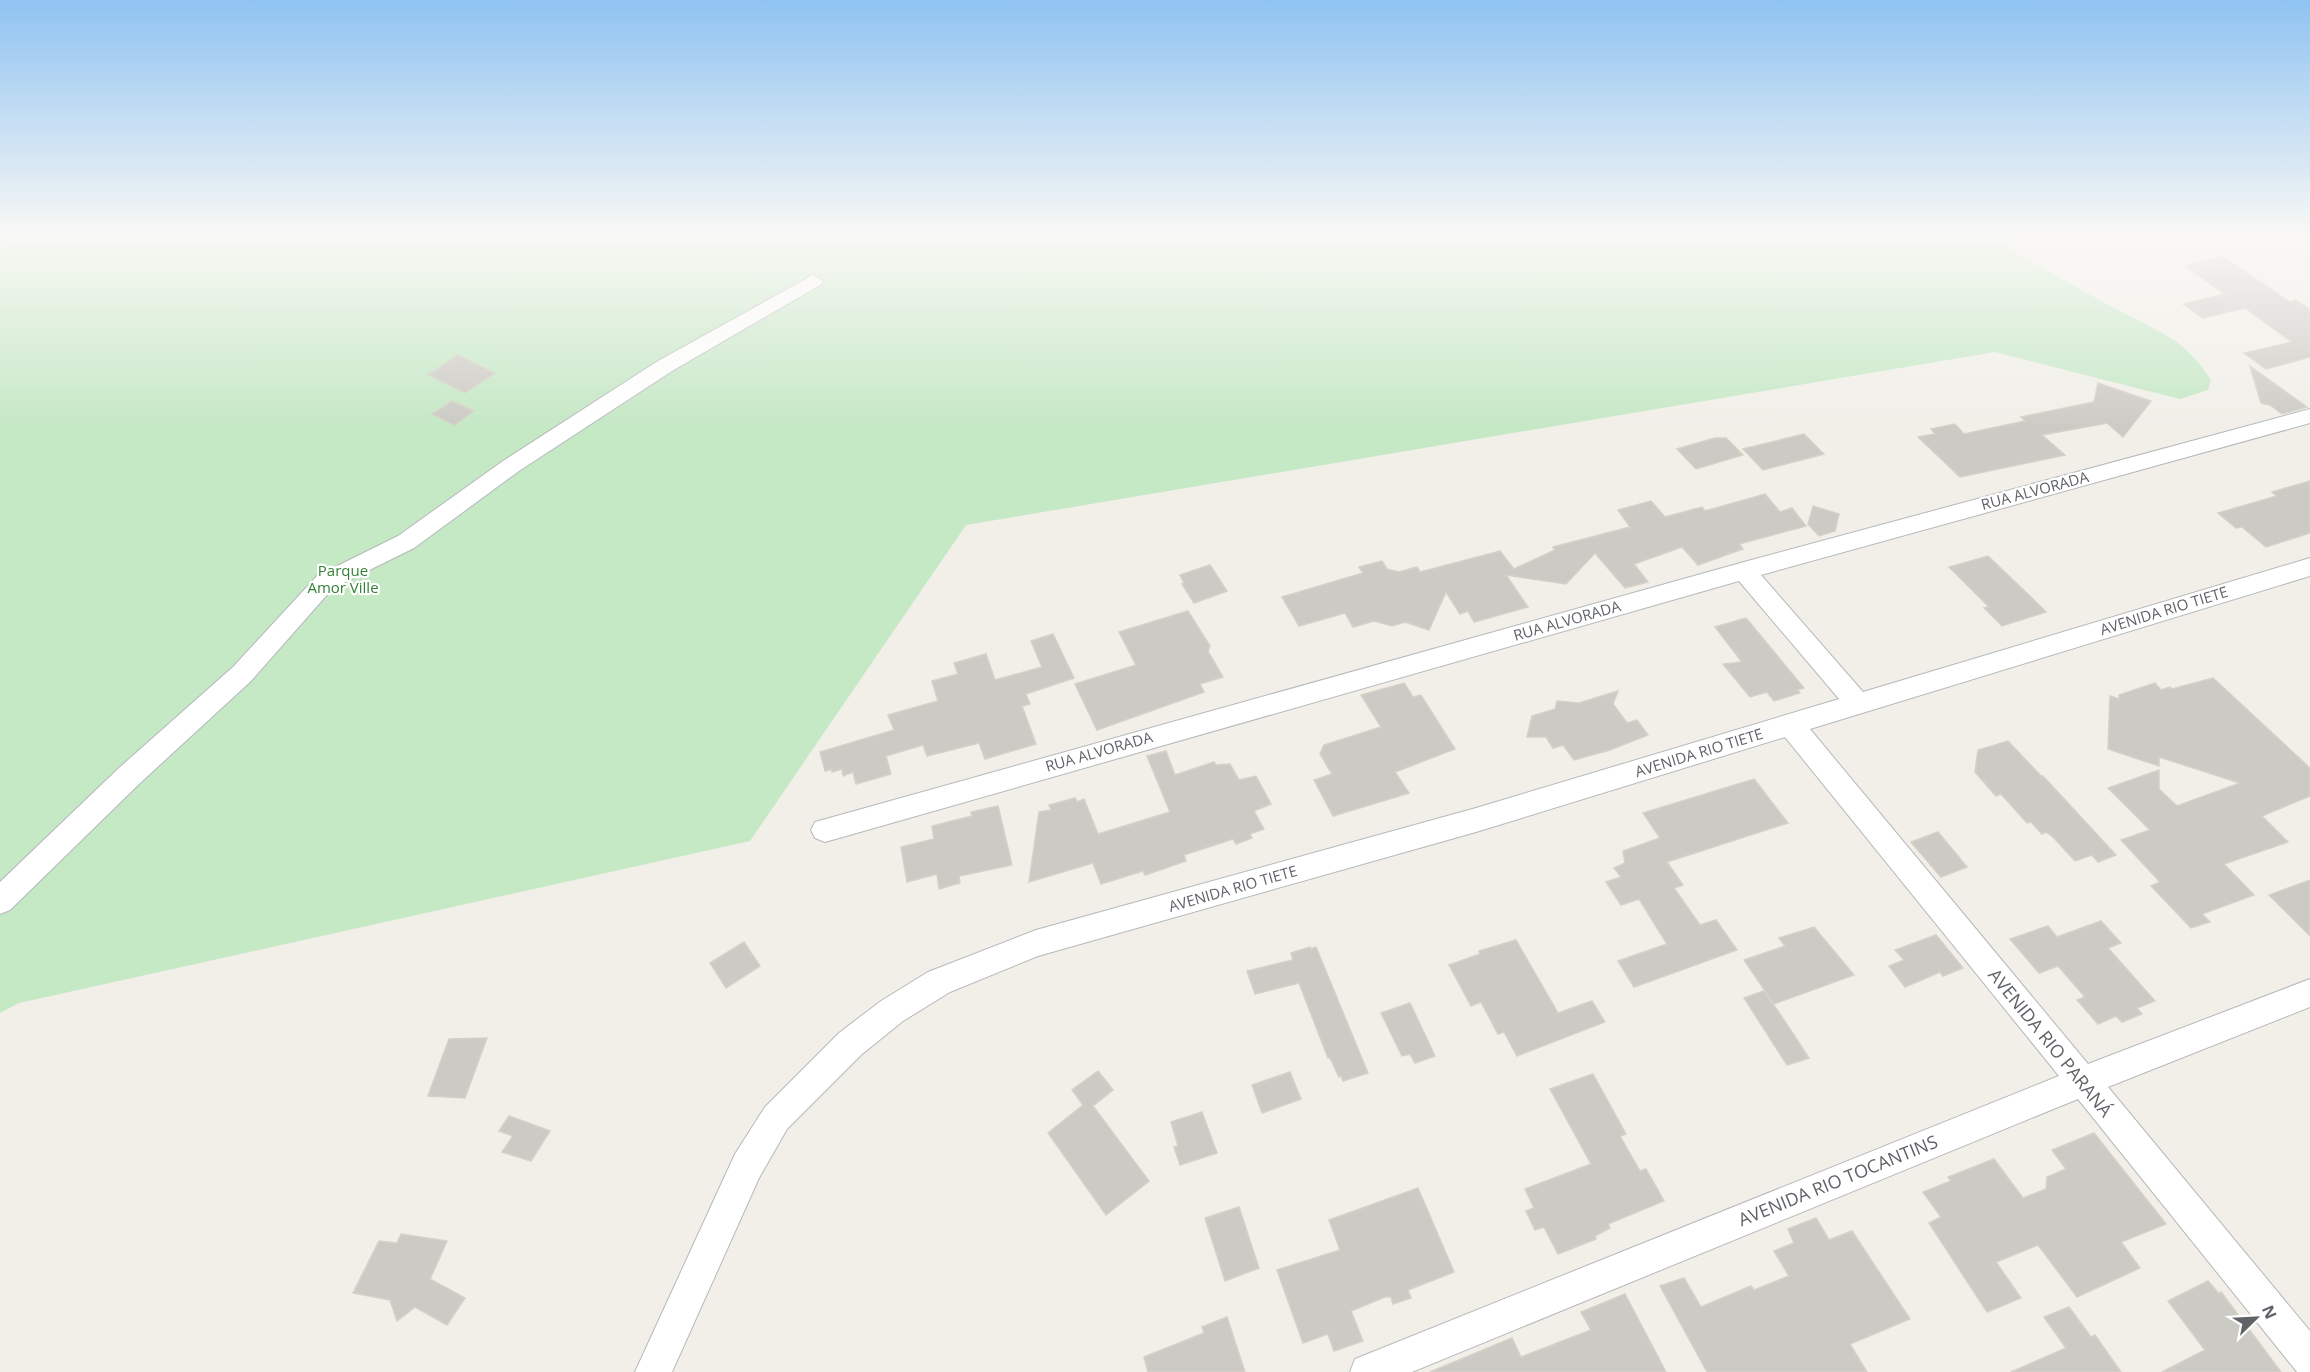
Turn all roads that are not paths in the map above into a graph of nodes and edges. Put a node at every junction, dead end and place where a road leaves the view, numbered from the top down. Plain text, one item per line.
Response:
1 (780, 300) edge
2 (2310, 416) edge
3 (2310, 567) edge
4 (1744, 571) junction
5 (1858, 704) junction
6 (1791, 725) junction
7 (825, 830) dead end
8 (0, 900) edge
9 (2310, 993) edge
10 (2082, 1082) junction
11 (2310, 1359) edge
12 (653, 1372) edge
13 (1368, 1372) edge

1 - 8 street
2 - 4 street, RUA ALVORADA
3 - 5 street, AVENIDA RIO TIETE
4 - 5 street
4 - 7 street, RUA ALVORADA
5 - 6 street, AVENIDA RIO TIETE
6 - 10 street, AVENIDA RIO PARANÁ
6 - 12 street, AVENIDA RIO TIETE
9 - 10 street, AVENIDA RIO TOCANTINS
10 - 11 street, AVENIDA RIO PARANÁ
10 - 13 street, AVENIDA RIO TOCANTINS

